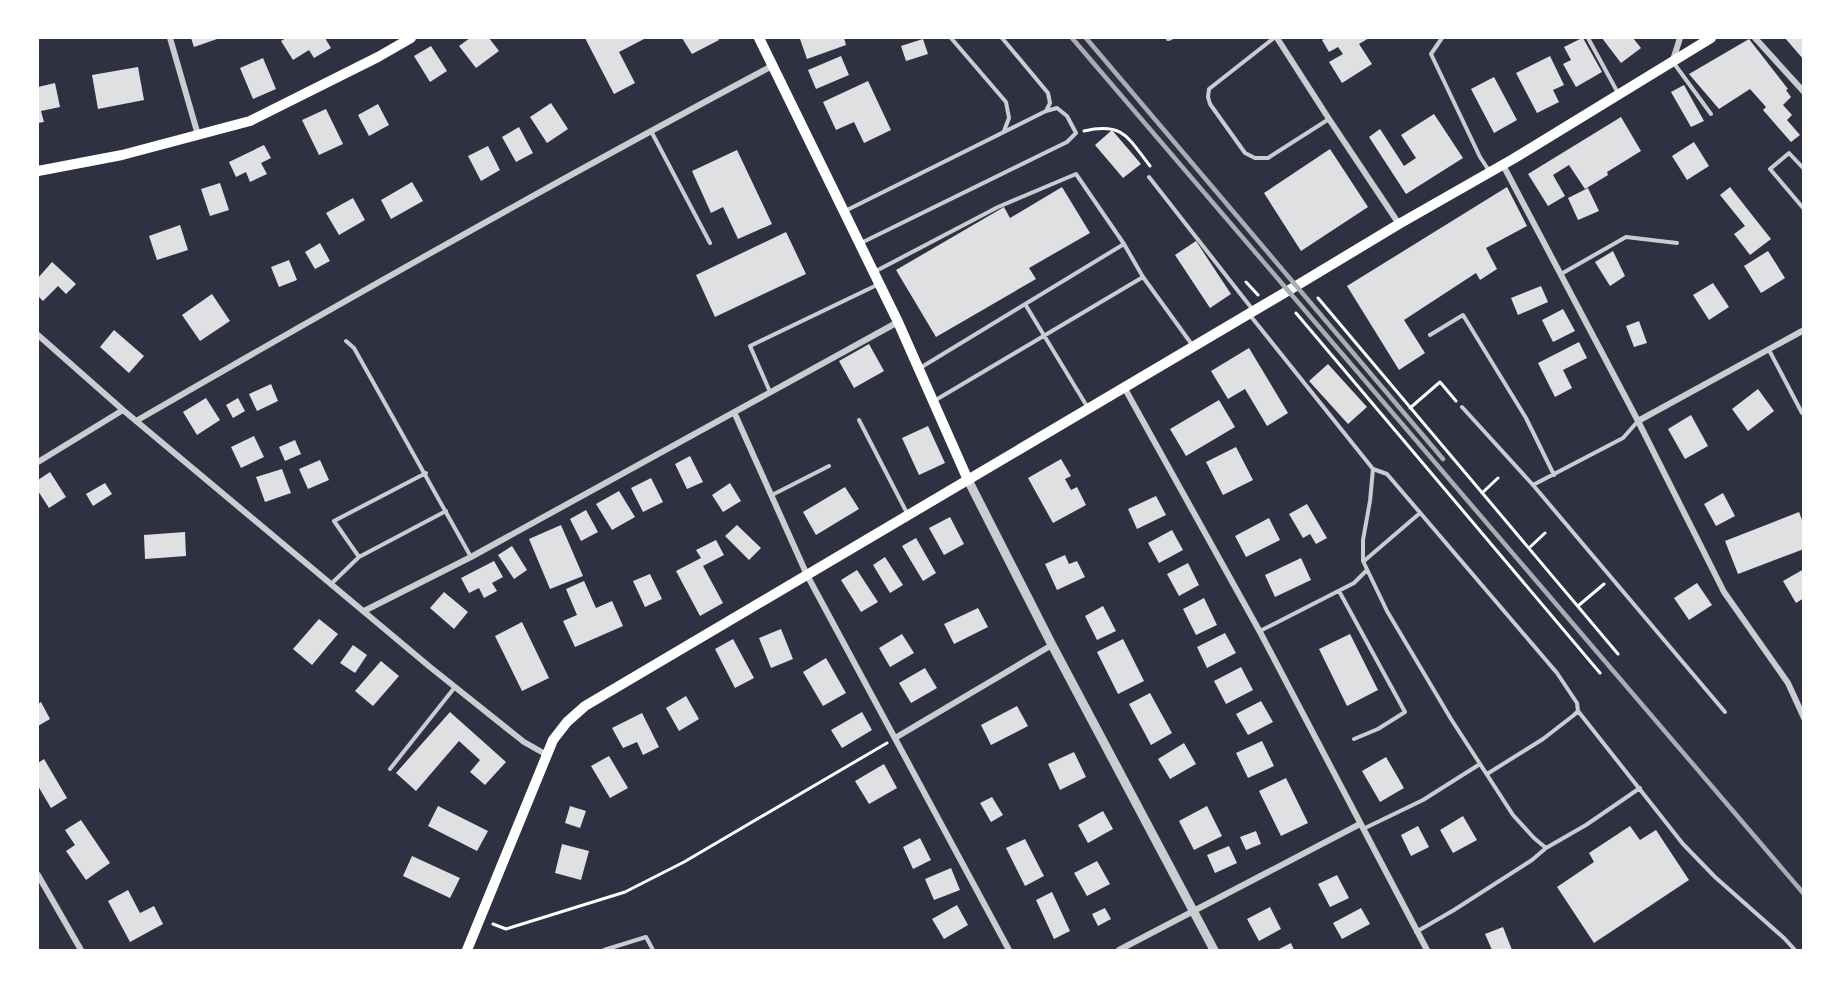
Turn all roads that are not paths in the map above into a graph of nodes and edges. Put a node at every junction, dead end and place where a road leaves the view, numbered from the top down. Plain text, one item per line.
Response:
1 (170, 38) edge
2 (411, 38) edge
3 (759, 38) edge
4 (951, 38) edge
5 (1002, 38) edge
6 (1276, 38) edge
7 (1442, 38) edge
8 (1588, 38) edge
9 (1680, 38) edge
10 (1712, 38) edge
11 (1755, 38) edge
12 (1673, 61) junction
13 (772, 66) junction
14 (1803, 92) edge
15 (1619, 94) junction
16 (1046, 111) junction
17 (1711, 114) dead end
18 (1329, 119) junction
19 (651, 130) junction
20 (1004, 132) junction
21 (198, 135) junction
22 (1503, 165) junction
23 (1803, 169) edge
24 (38, 171) edge
25 (1490, 172) junction
26 (1149, 177) dead end
27 (1803, 209) edge
28 (845, 211) junction
29 (1399, 224) junction
30 (710, 243) dead end
31 (860, 243) junction
32 (1677, 243) dead end
33 (1124, 244) junction
34 (874, 272) junction
35 (1560, 274) junction
36 (1143, 277) junction
37 (879, 284) junction
38 (1025, 304) junction
39 (1251, 312) junction
40 (898, 322) junction
41 (1803, 330) edge
42 (38, 335) edge
43 (1044, 335) junction
44 (1430, 335) dead end
45 (346, 341) dead end
46 (1194, 346) junction
47 (1769, 350) junction
48 (919, 369) junction
49 (1124, 387) junction
50 (770, 392) junction
51 (934, 401) junction
52 (1462, 407) road end
53 (1088, 409) junction
54 (123, 410) junction
55 (734, 412) junction
56 (1802, 413) dead end
57 (860, 420) dead end
58 (136, 421) junction
59 (1638, 421) junction
60 (38, 462) edge
61 (829, 466) dead end
62 (1373, 470) junction
63 (426, 473) junction
64 (1554, 474) junction
65 (968, 480) junction
66 (1533, 485) junction
67 (771, 495) junction
68 (446, 511) junction
69 (1420, 513) junction
70 (909, 515) junction
71 (359, 557) junction
72 (471, 557) junction
73 (1364, 561) junction
74 (1368, 570) junction
75 (807, 575) junction
76 (331, 584) junction
77 (1339, 591) junction
78 (364, 611) junction
79 (1260, 632) junction
80 (1052, 645) junction
81 (455, 687) junction
82 (1578, 711) junction
83 (1725, 712) dead end
84 (1803, 718) edge
85 (895, 738) junction
86 (1354, 739) dead end
87 (547, 754) junction
88 (1480, 764) junction
89 (390, 769) dead end
90 (1487, 774) junction
91 (1640, 788) junction
92 (1362, 826) junction
93 (1546, 848) junction
94 (38, 875) edge
95 (1193, 912) junction
96 (1416, 932) junction
97 (81, 951) edge
98 (467, 951) edge
99 (604, 951) edge
100 (653, 951) edge
101 (1009, 951) edge
102 (1119, 951) edge
103 (1215, 951) edge
104 (1427, 951) edge
105 (1796, 951) edge

1 - 21 street
2 - 21 main road
3 - 13 main road
4 - 20 lane
5 - 16 lane
6 - 18 street
6 - 18 lane
7 - 25 lane
8 - 15 lane
9 - 12 street
10 - 12 main road
11 - 14 street
12 - 15 main road
12 - 17 lane
13 - 19 street
13 - 28 main road
15 - 22 main road
16 - 20 lane
16 - 31 lane
18 - 29 street
19 - 30 lane
19 - 58 street
20 - 28 lane
21 - 24 main road
22 - 25 main road
22 - 35 street
23 - 27 lane
25 - 29 main road
26 - 39 lane
28 - 31 main road
29 - 39 main road
31 - 34 main road
32 - 35 lane
33 - 34 lane
33 - 36 lane
33 - 38 lane
34 - 37 main road
35 - 59 street
36 - 43 lane
36 - 46 lane
37 - 40 main road
37 - 50 lane
38 - 43 lane
38 - 48 lane
39 - 46 main road
39 - 62 lane
40 - 48 main road
40 - 50 street
41 - 47 street
42 - 54 street
43 - 51 lane
43 - 53 lane
44 - 64 lane
45 - 63 lane
46 - 49 main road
47 - 56 lane
47 - 59 street
48 - 51 main road
49 - 53 main road
49 - 79 street
50 - 55 street
51 - 65 main road
52 - 66 lane
53 - 65 main road
54 - 58 street
54 - 60 street
55 - 67 street
55 - 72 street
57 - 70 lane
58 - 76 street
59 - 64 lane
59 - 84 street
61 - 67 lane
62 - 69 lane
62 - 73 lane
63 - 68 lane
63 - 71 lane
64 - 66 lane
65 - 70 main road
65 - 80 street
66 - 83 lane
67 - 75 street
68 - 71 lane
68 - 72 lane
69 - 73 lane
69 - 82 lane
70 - 75 main road
71 - 76 lane
72 - 78 street
73 - 74 lane
74 - 77 lane
74 - 88 lane
75 - 85 street
75 - 87 main road
76 - 78 street
77 - 79 lane
77 - 86 lane
78 - 81 street
79 - 92 street
80 - 85 street
80 - 95 street
81 - 87 street
81 - 89 lane
82 - 90 lane
82 - 91 lane
85 - 101 street
87 - 98 main road
88 - 90 lane
88 - 92 lane
90 - 93 lane
91 - 93 lane
91 - 105 lane
92 - 95 street
92 - 96 street
93 - 96 lane
94 - 97 street
95 - 102 street
95 - 103 street
96 - 104 street
99 - 100 lane

